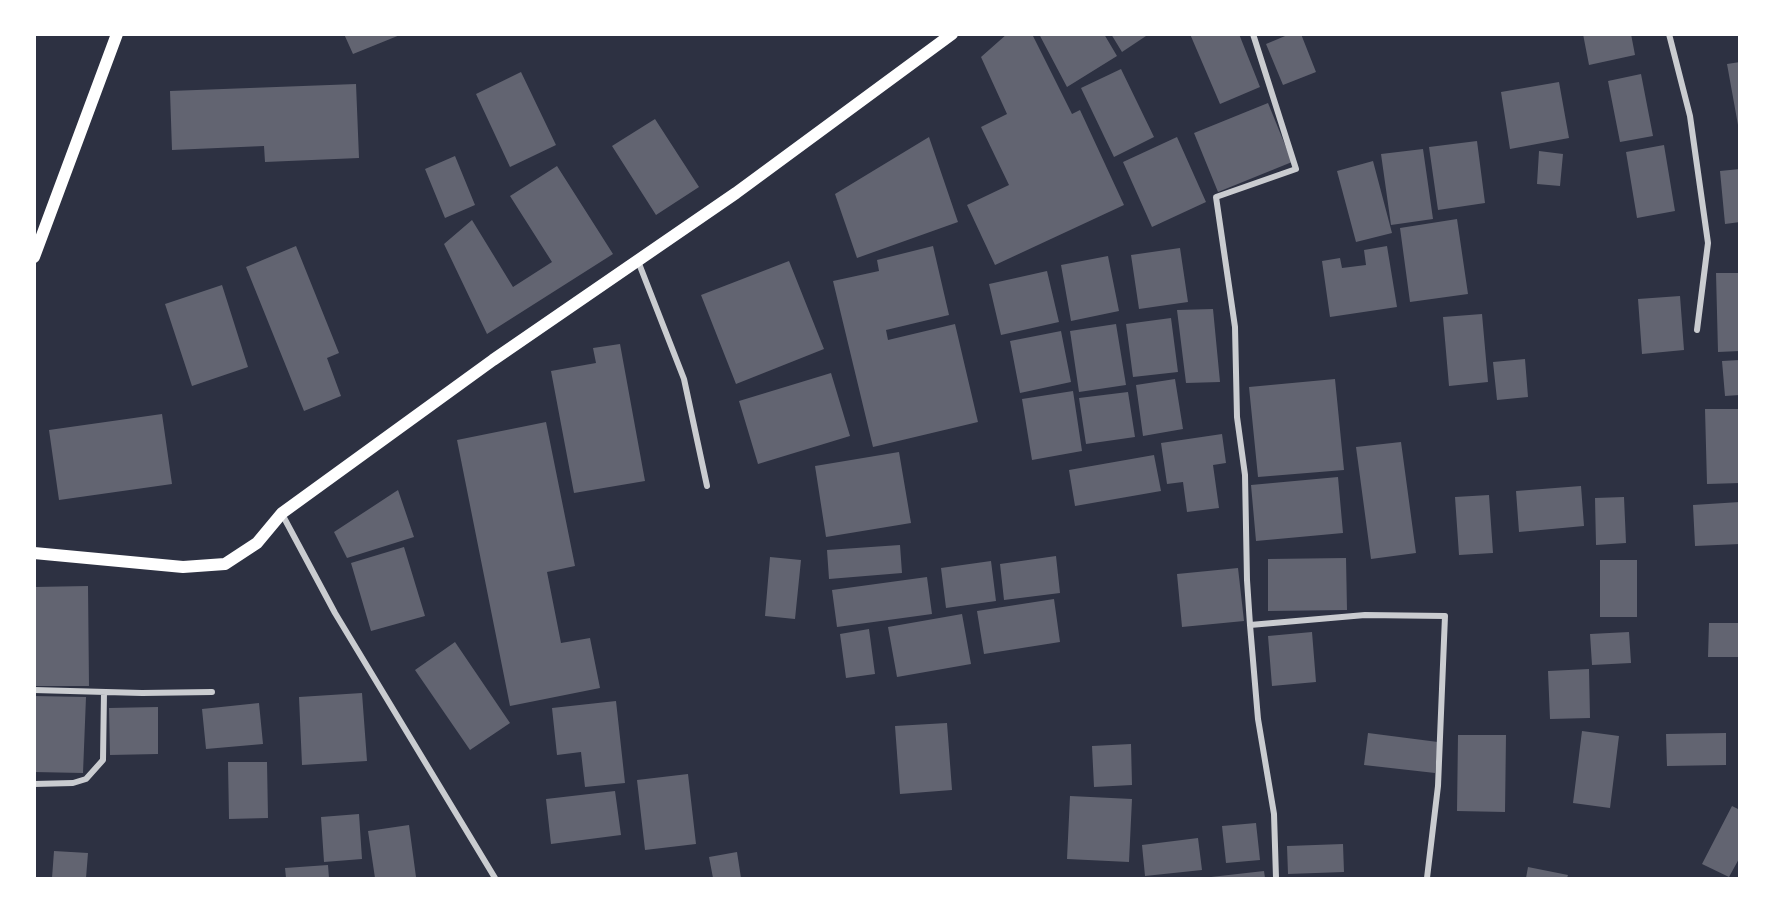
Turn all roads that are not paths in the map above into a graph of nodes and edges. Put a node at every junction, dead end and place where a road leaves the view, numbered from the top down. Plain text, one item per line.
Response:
1 (117, 34) edge
2 (952, 34) edge
3 (1253, 34) edge
4 (1669, 34) edge
5 (34, 257) edge
6 (638, 260) junction
7 (1697, 330) dead end
8 (707, 486) dead end
9 (282, 513) junction
10 (34, 553) edge
11 (1250, 625) junction
12 (34, 690) edge
13 (104, 692) junction
14 (212, 692) dead end
15 (34, 784) edge
16 (495, 879) edge
17 (1275, 879) edge
18 (1427, 879) edge

1 - 5 main road
2 - 6 main road
3 - 11 street
4 - 7 street
6 - 8 street
6 - 9 main road
9 - 10 main road
9 - 16 street
11 - 17 street
11 - 18 street
12 - 13 street
13 - 14 street
13 - 15 street

